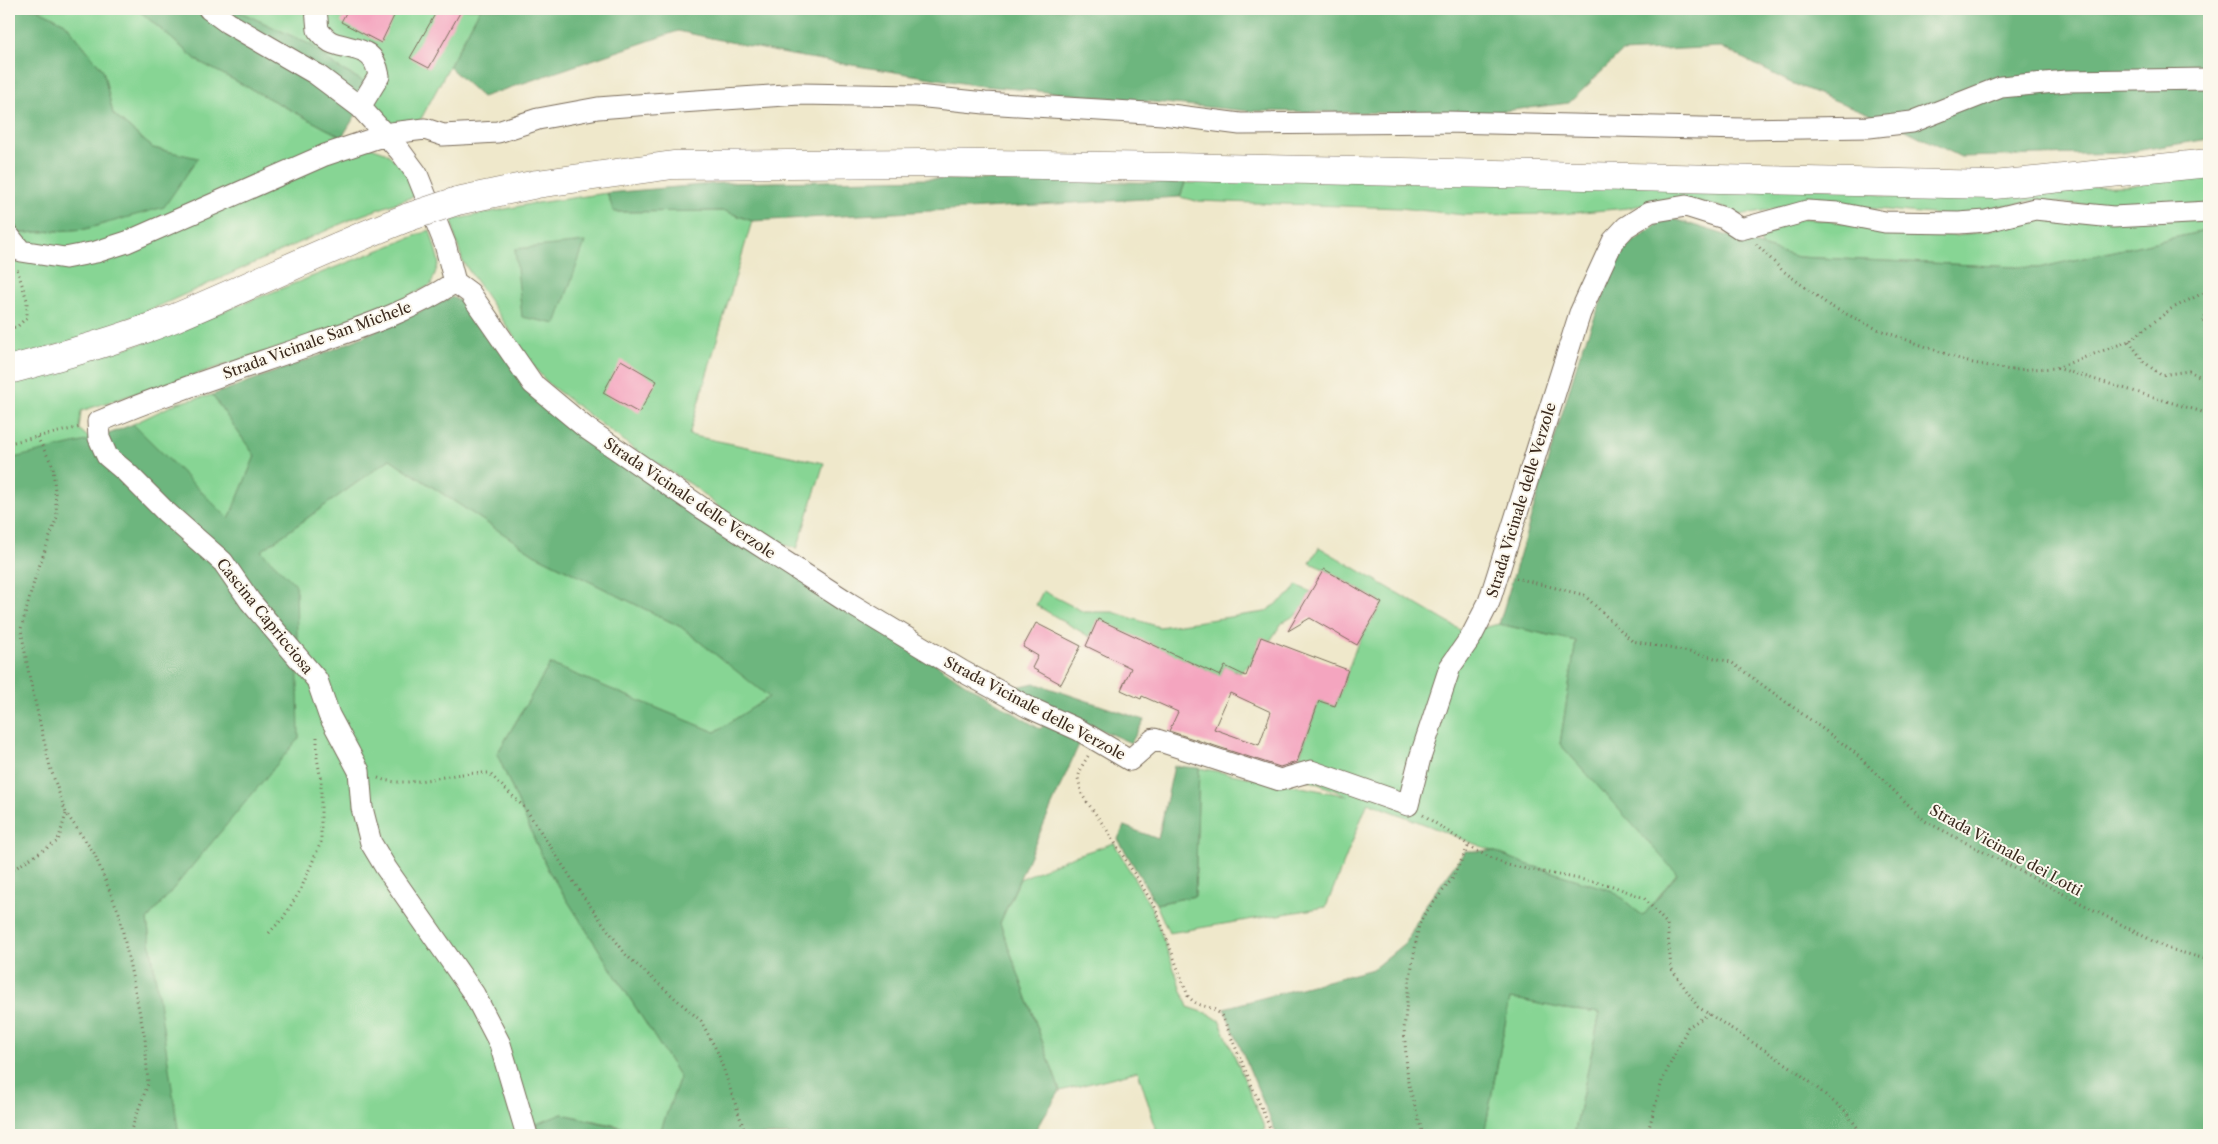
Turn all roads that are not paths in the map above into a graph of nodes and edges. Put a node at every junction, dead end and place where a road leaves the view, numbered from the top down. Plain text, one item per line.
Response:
1 (209, 9) edge
2 (316, 9) edge
3 (2209, 79) edge
4 (360, 107) junction
5 (386, 136) junction
6 (2209, 162) edge
7 (2209, 212) edge
8 (15, 243) edge
9 (455, 282) junction
10 (9, 370) edge
11 (98, 422) joint
12 (527, 1135) edge

1 - 4 street
2 - 4 street
3 - 5 street
4 - 5 street
5 - 8 street
5 - 9 street
6 - 10 main road, bridge
7 - 9 street, Strada Vicinale delle Verzole
9 - 11 street, Strada Vicinale San Michele
11 - 12 street, Cascina Capricciosa

